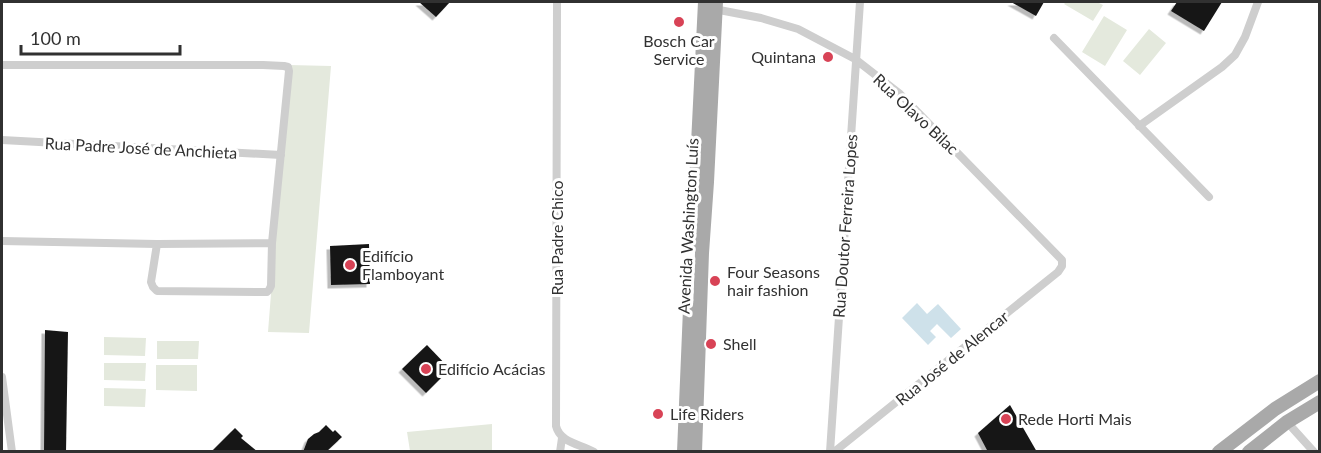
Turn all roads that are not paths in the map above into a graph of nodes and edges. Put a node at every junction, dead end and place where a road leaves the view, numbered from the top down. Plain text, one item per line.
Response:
1 (557, 2) edge
2 (860, 2) edge
3 (1258, 2) edge
4 (710, 5) edge
5 (1054, 38) dead end
6 (855, 59) junction
7 (2, 65) edge
8 (1139, 126) junction
9 (2, 140) edge
10 (281, 155) junction
11 (1209, 197) dead end
12 (2, 241) edge
13 (272, 243) junction
14 (157, 244) junction
15 (1062, 260) joint
16 (2, 377) edge
17 (1320, 381) edge
18 (1320, 402) edge
19 (1287, 422) junction
20 (562, 438) junction
21 (12, 452) edge
22 (560, 452) edge
23 (594, 452) edge
24 (684, 452) edge
25 (695, 452) edge
26 (832, 452) edge
27 (1219, 452) edge
28 (1249, 452) edge
29 (1314, 452) edge

1 - 20 street, Rua Padre Chico
2 - 6 street, Rua Doutor Ferreira Lopes
3 - 8 street
4 - 6 street, Rua Olavo Bilac
4 - 24 main road, Avenida Washington Luís
4 - 25 main road, Avenida Washington Luís
5 - 8 street
6 - 15 street, Rua Olavo Bilac
6 - 26 street, Rua Doutor Ferreira Lopes
7 - 10 street
8 - 11 street
9 - 10 street, Rua Padre José de Anchieta
10 - 13 street
12 - 14 street
13 - 14 street
13 - 14 street
15 - 26 street, Rua José de Alencar
16 - 21 street
17 - 27 main road
18 - 19 main road
19 - 28 main road
19 - 29 street
20 - 22 street
20 - 23 street

